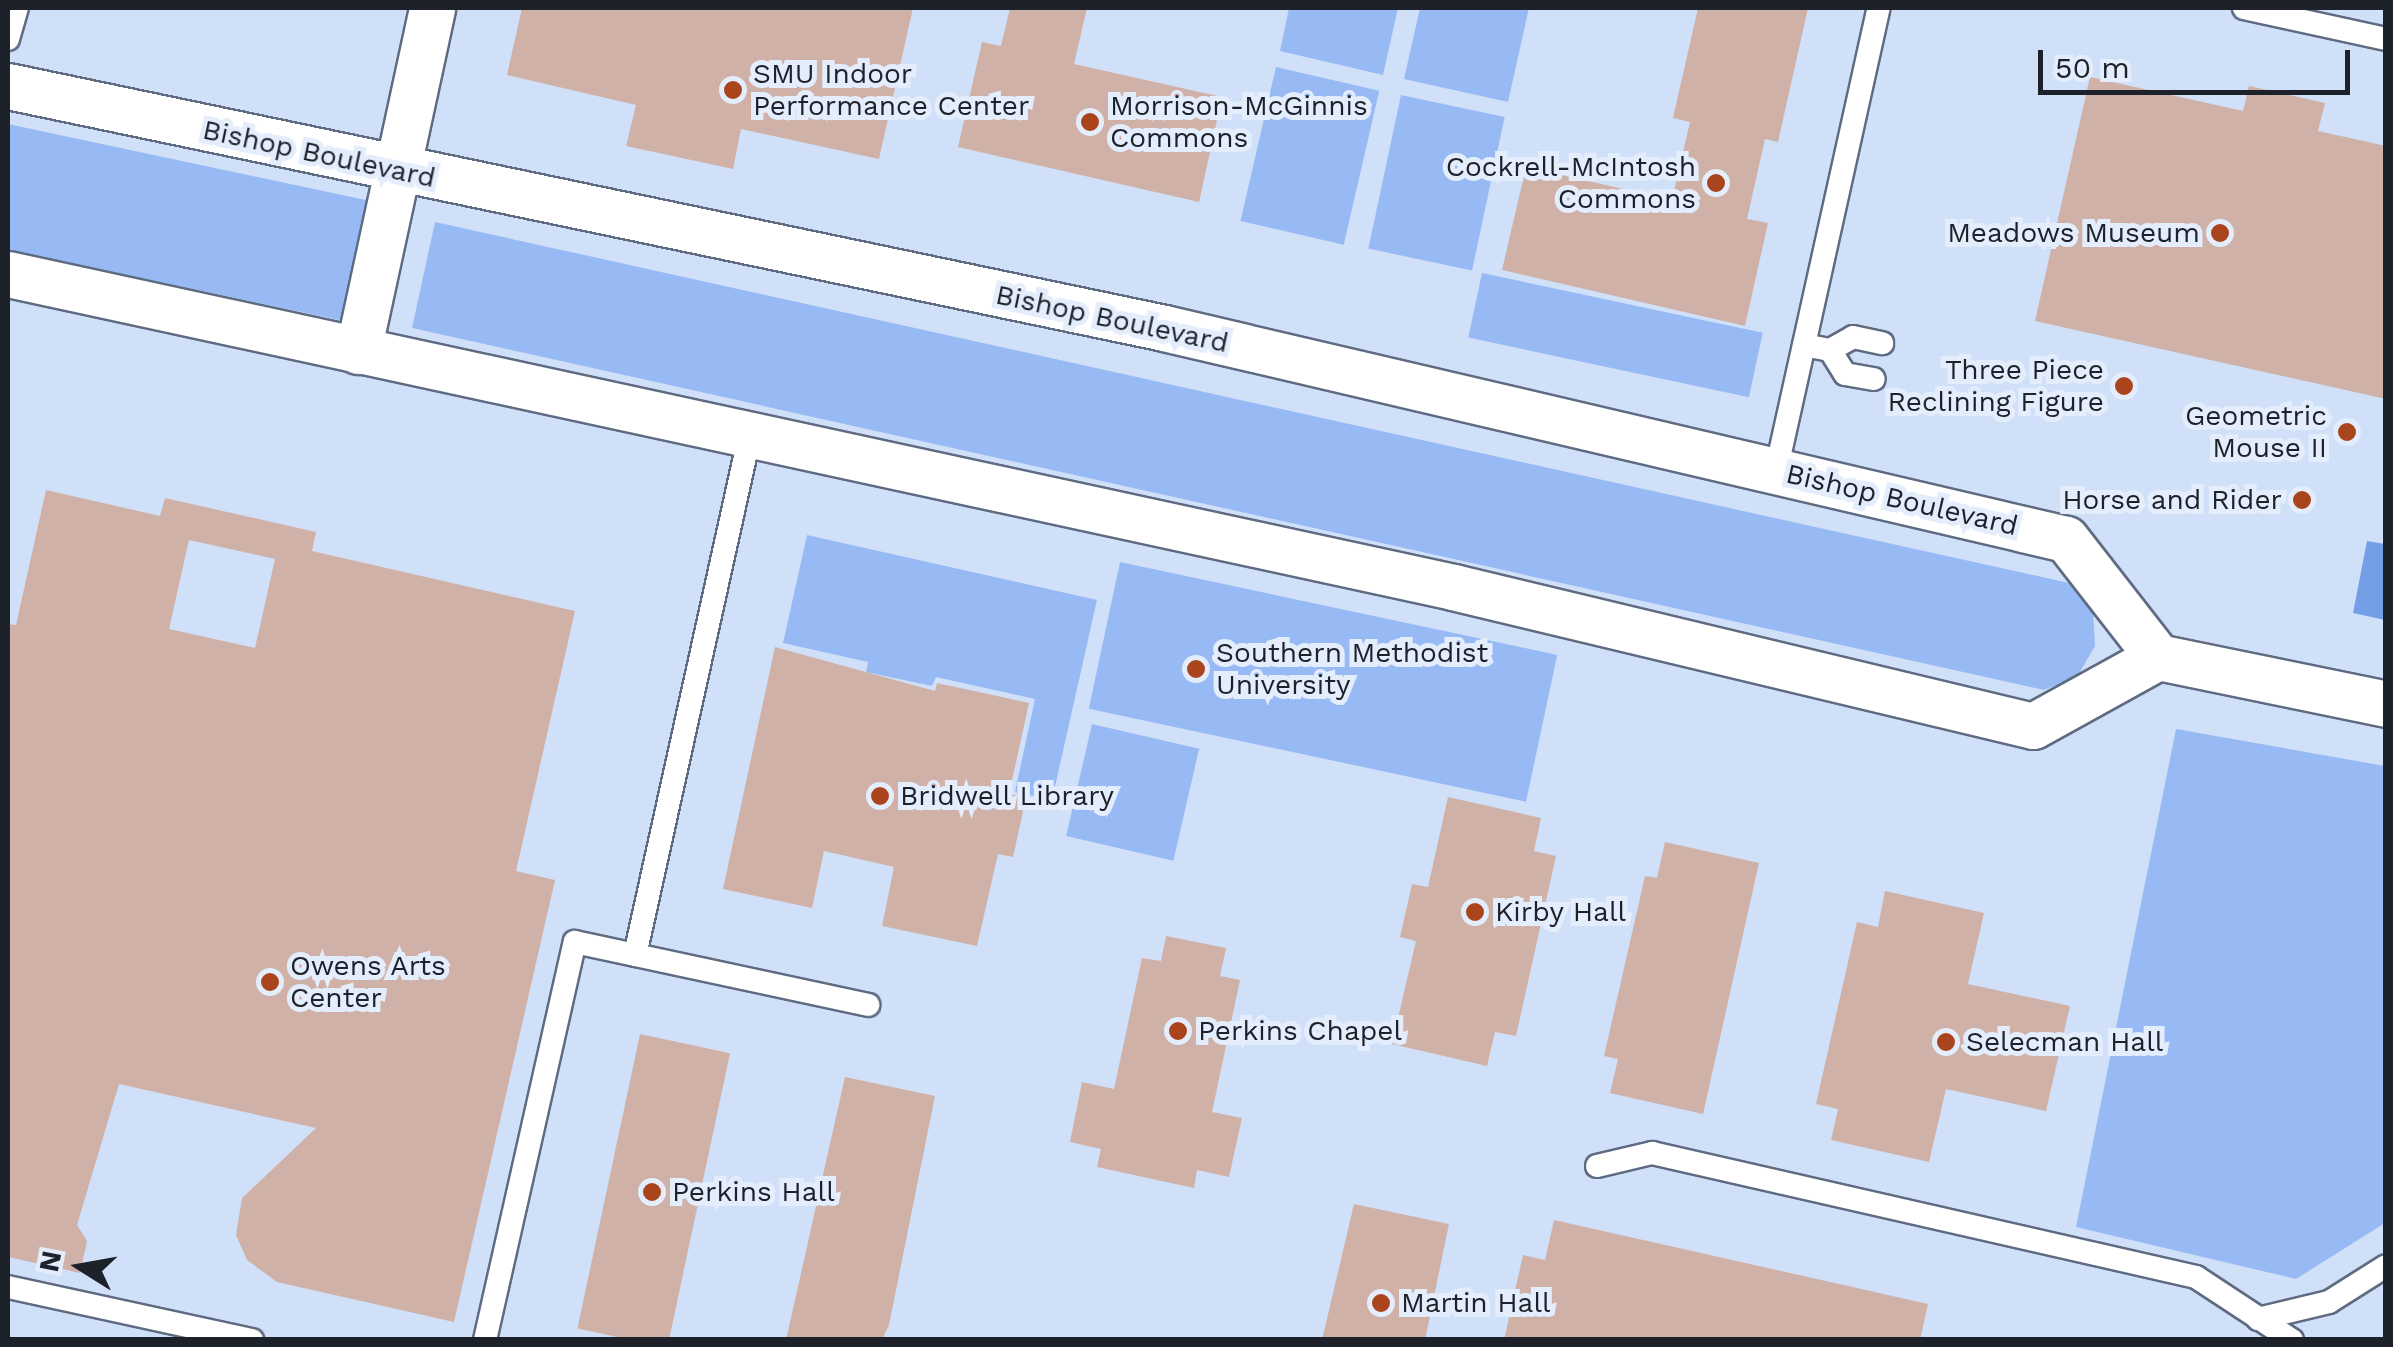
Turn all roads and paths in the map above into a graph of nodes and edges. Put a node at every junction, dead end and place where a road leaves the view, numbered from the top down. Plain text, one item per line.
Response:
1 (17, 8) edge
2 (432, 8) edge
3 (1879, 8) edge
4 (2244, 8) edge
5 (2318, 16) edge
6 (8, 39) edge
7 (2386, 39) edge
8 (8, 86) edge
9 (398, 172) junction
10 (8, 274) edge
11 (1882, 343) dead end
12 (1804, 345) junction
13 (1830, 350) junction
14 (358, 351) junction
15 (1874, 379) dead end
16 (750, 434) junction
17 (1776, 471) junction
18 (2158, 658) junction
19 (2386, 704) edge
20 (635, 955) junction
21 (868, 1005) dead end
22 (1597, 1166) dead end
23 (2386, 1266) edge
24 (8, 1287) edge
25 (2258, 1319) junction
26 (252, 1340) edge
27 (486, 1340) edge
28 (2292, 1340) edge

1 - 6 lane
2 - 9 street
3 - 12 lane
4 - 5 lane
5 - 7 lane
8 - 9 street, Bishop Boulevard
9 - 14 street
9 - 17 street, Bishop Boulevard
10 - 14 street
11 - 13 lane
12 - 13 lane
12 - 17 lane
13 - 15 lane
14 - 16 street
16 - 18 street
16 - 20 lane
17 - 18 street, Bishop Boulevard
18 - 19 street
20 - 21 lane
20 - 27 lane
22 - 25 lane
23 - 25 lane
24 - 26 lane
25 - 28 lane

